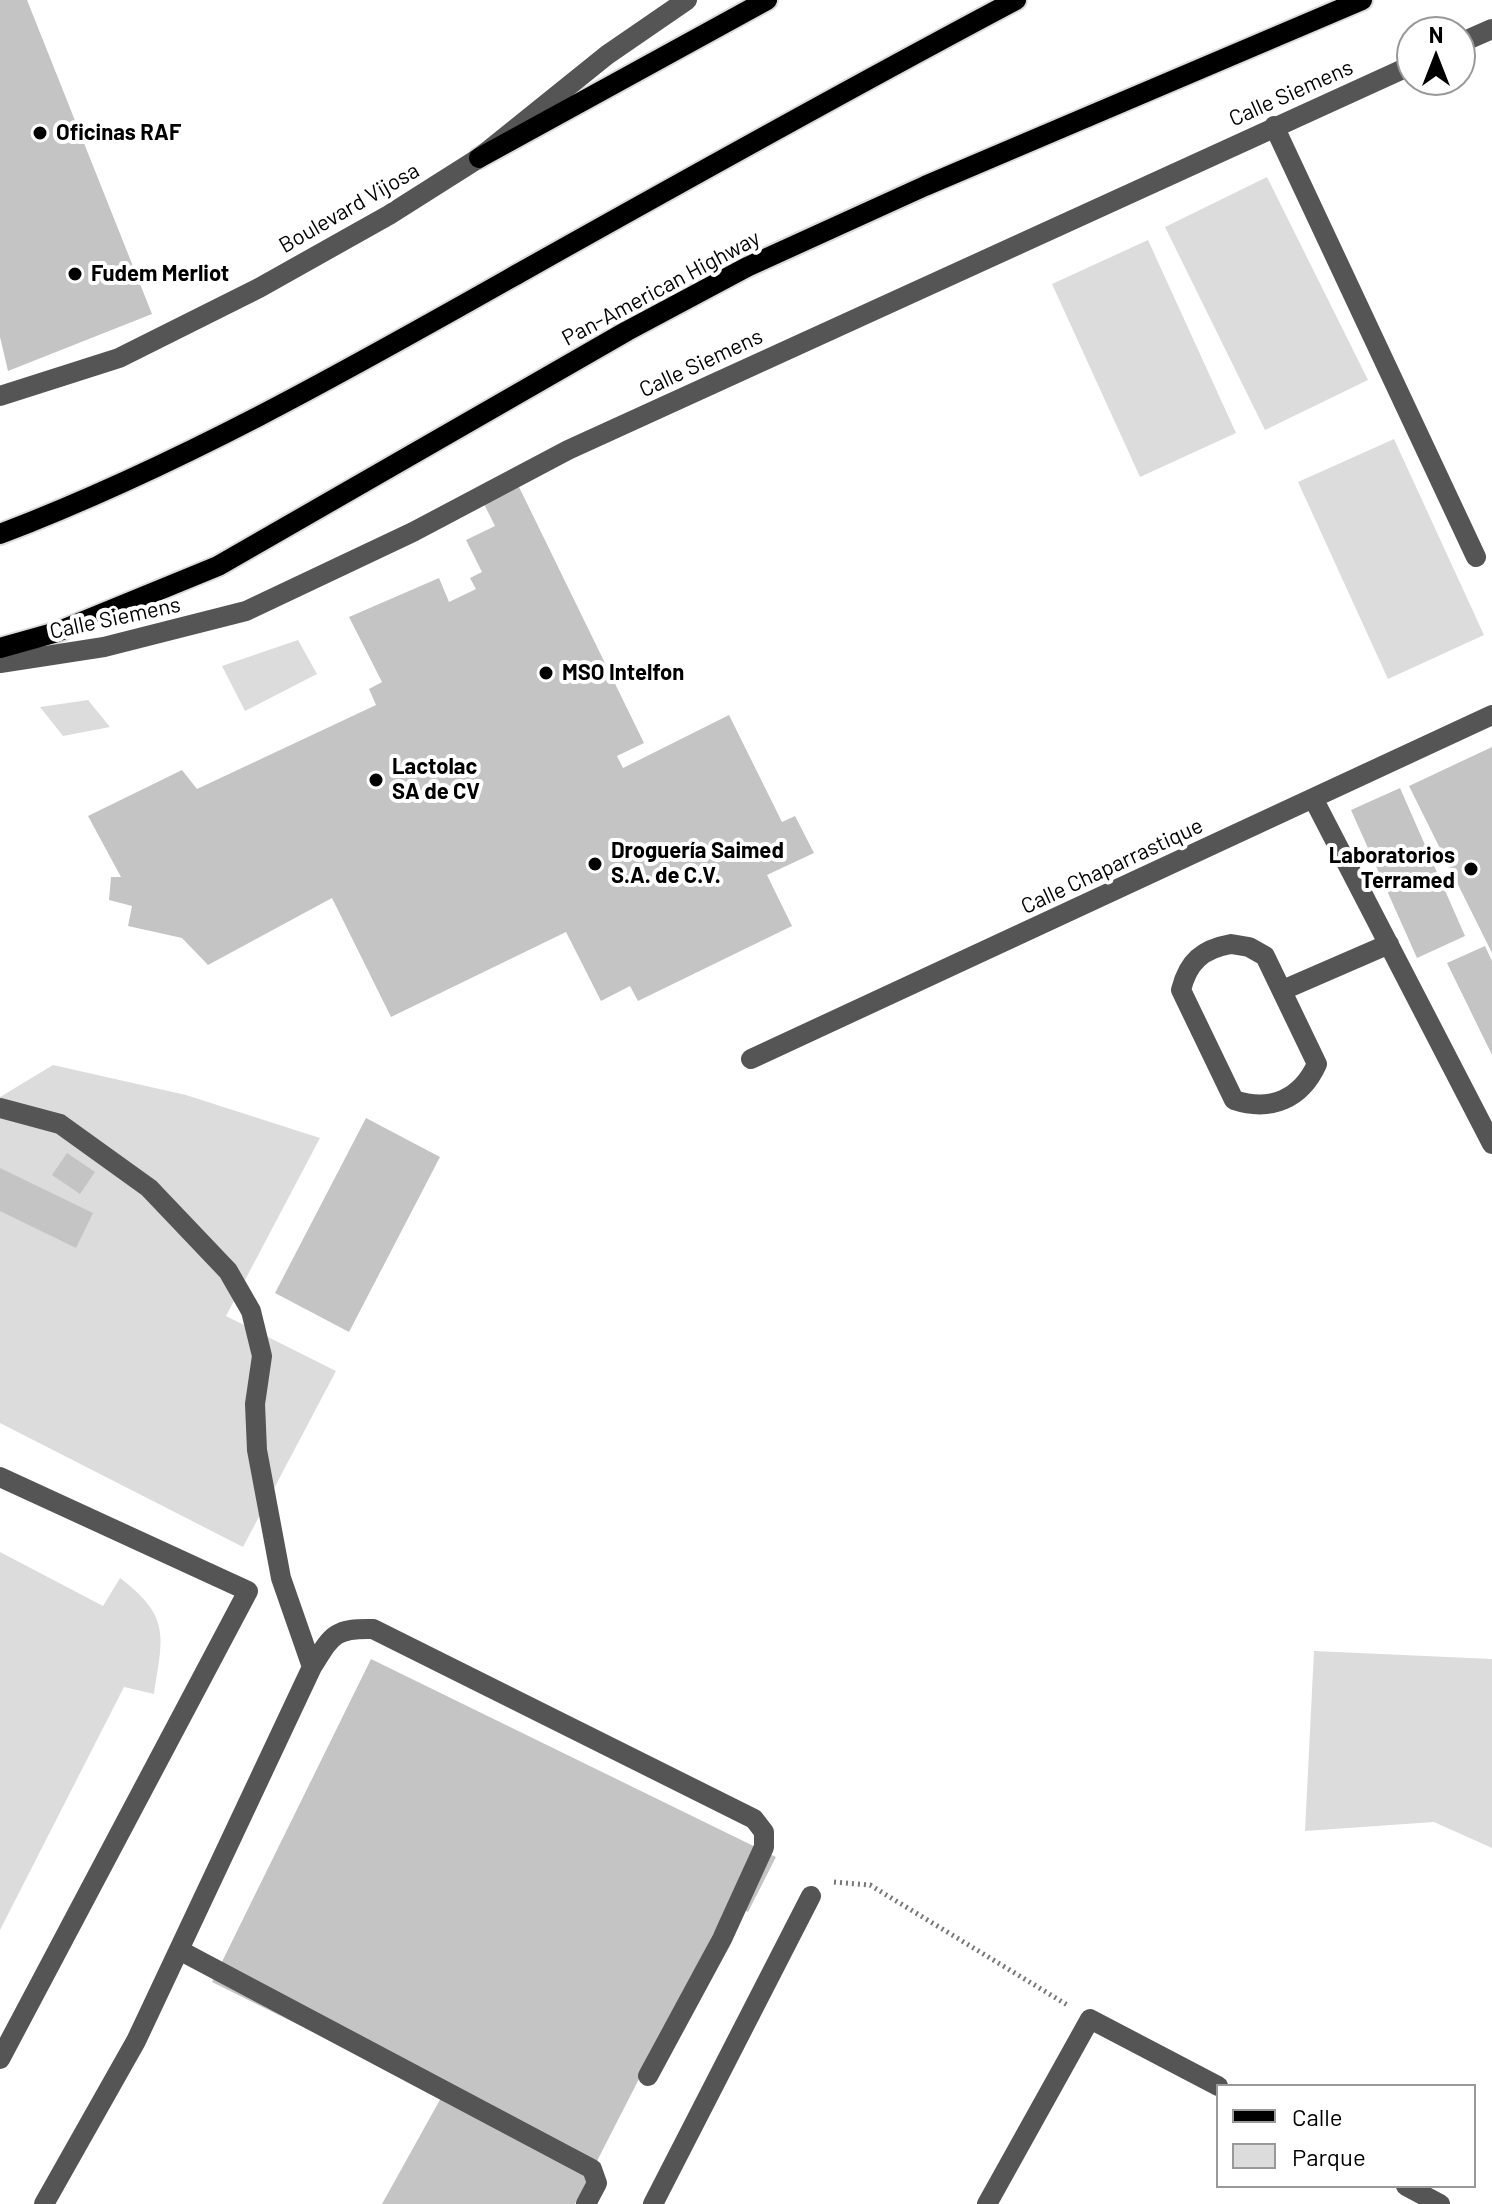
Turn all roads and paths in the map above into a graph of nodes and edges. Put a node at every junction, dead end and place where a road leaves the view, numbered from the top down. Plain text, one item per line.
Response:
1 (687, 0) edge
2 (767, 0) edge
3 (1016, 0) edge
4 (1362, 0) edge
5 (1396, 72) edge
6 (1274, 126) junction
7 (479, 158) junction
8 (0, 396) edge
9 (0, 534) edge
10 (1476, 557) dead end
11 (0, 648) edge
12 (0, 663) edge
13 (1492, 715) edge
14 (1314, 800) junction
15 (1389, 944) junction
16 (1283, 990) junction
17 (751, 1059) dead end
18 (0, 1108) edge
19 (1492, 1144) edge
20 (0, 1477) edge
21 (312, 1667) junction
22 (811, 1896) joint
23 (179, 1950) junction
24 (1090, 2019) junction
25 (0, 2059) edge
26 (648, 2076) dead end
27 (1216, 2085) edge
28 (1410, 2188) edge
29 (994, 2202) edge
30 (44, 2204) edge
31 (586, 2204) edge
32 (653, 2204) edge
33 (1440, 2204) edge

1 - 7 street, Boulevard Vijosa
2 - 7 main road
3 - 9 main road
4 - 11 main road, Pan-American Highway
5 - 6 street, Calle Siemens
6 - 10 street
6 - 12 street, Calle Siemens
7 - 8 street, Boulevard Vijosa
13 - 14 street, Calle Chaparrastique
14 - 15 street
14 - 17 street, Calle Chaparrastique
15 - 16 street
15 - 19 street
16 - 16 street
18 - 21 street
20 - 25 street
21 - 23 street
21 - 26 street
22 - 24 path
22 - 32 street
23 - 30 street
23 - 31 street
24 - 27 street
24 - 29 street
28 - 33 street

